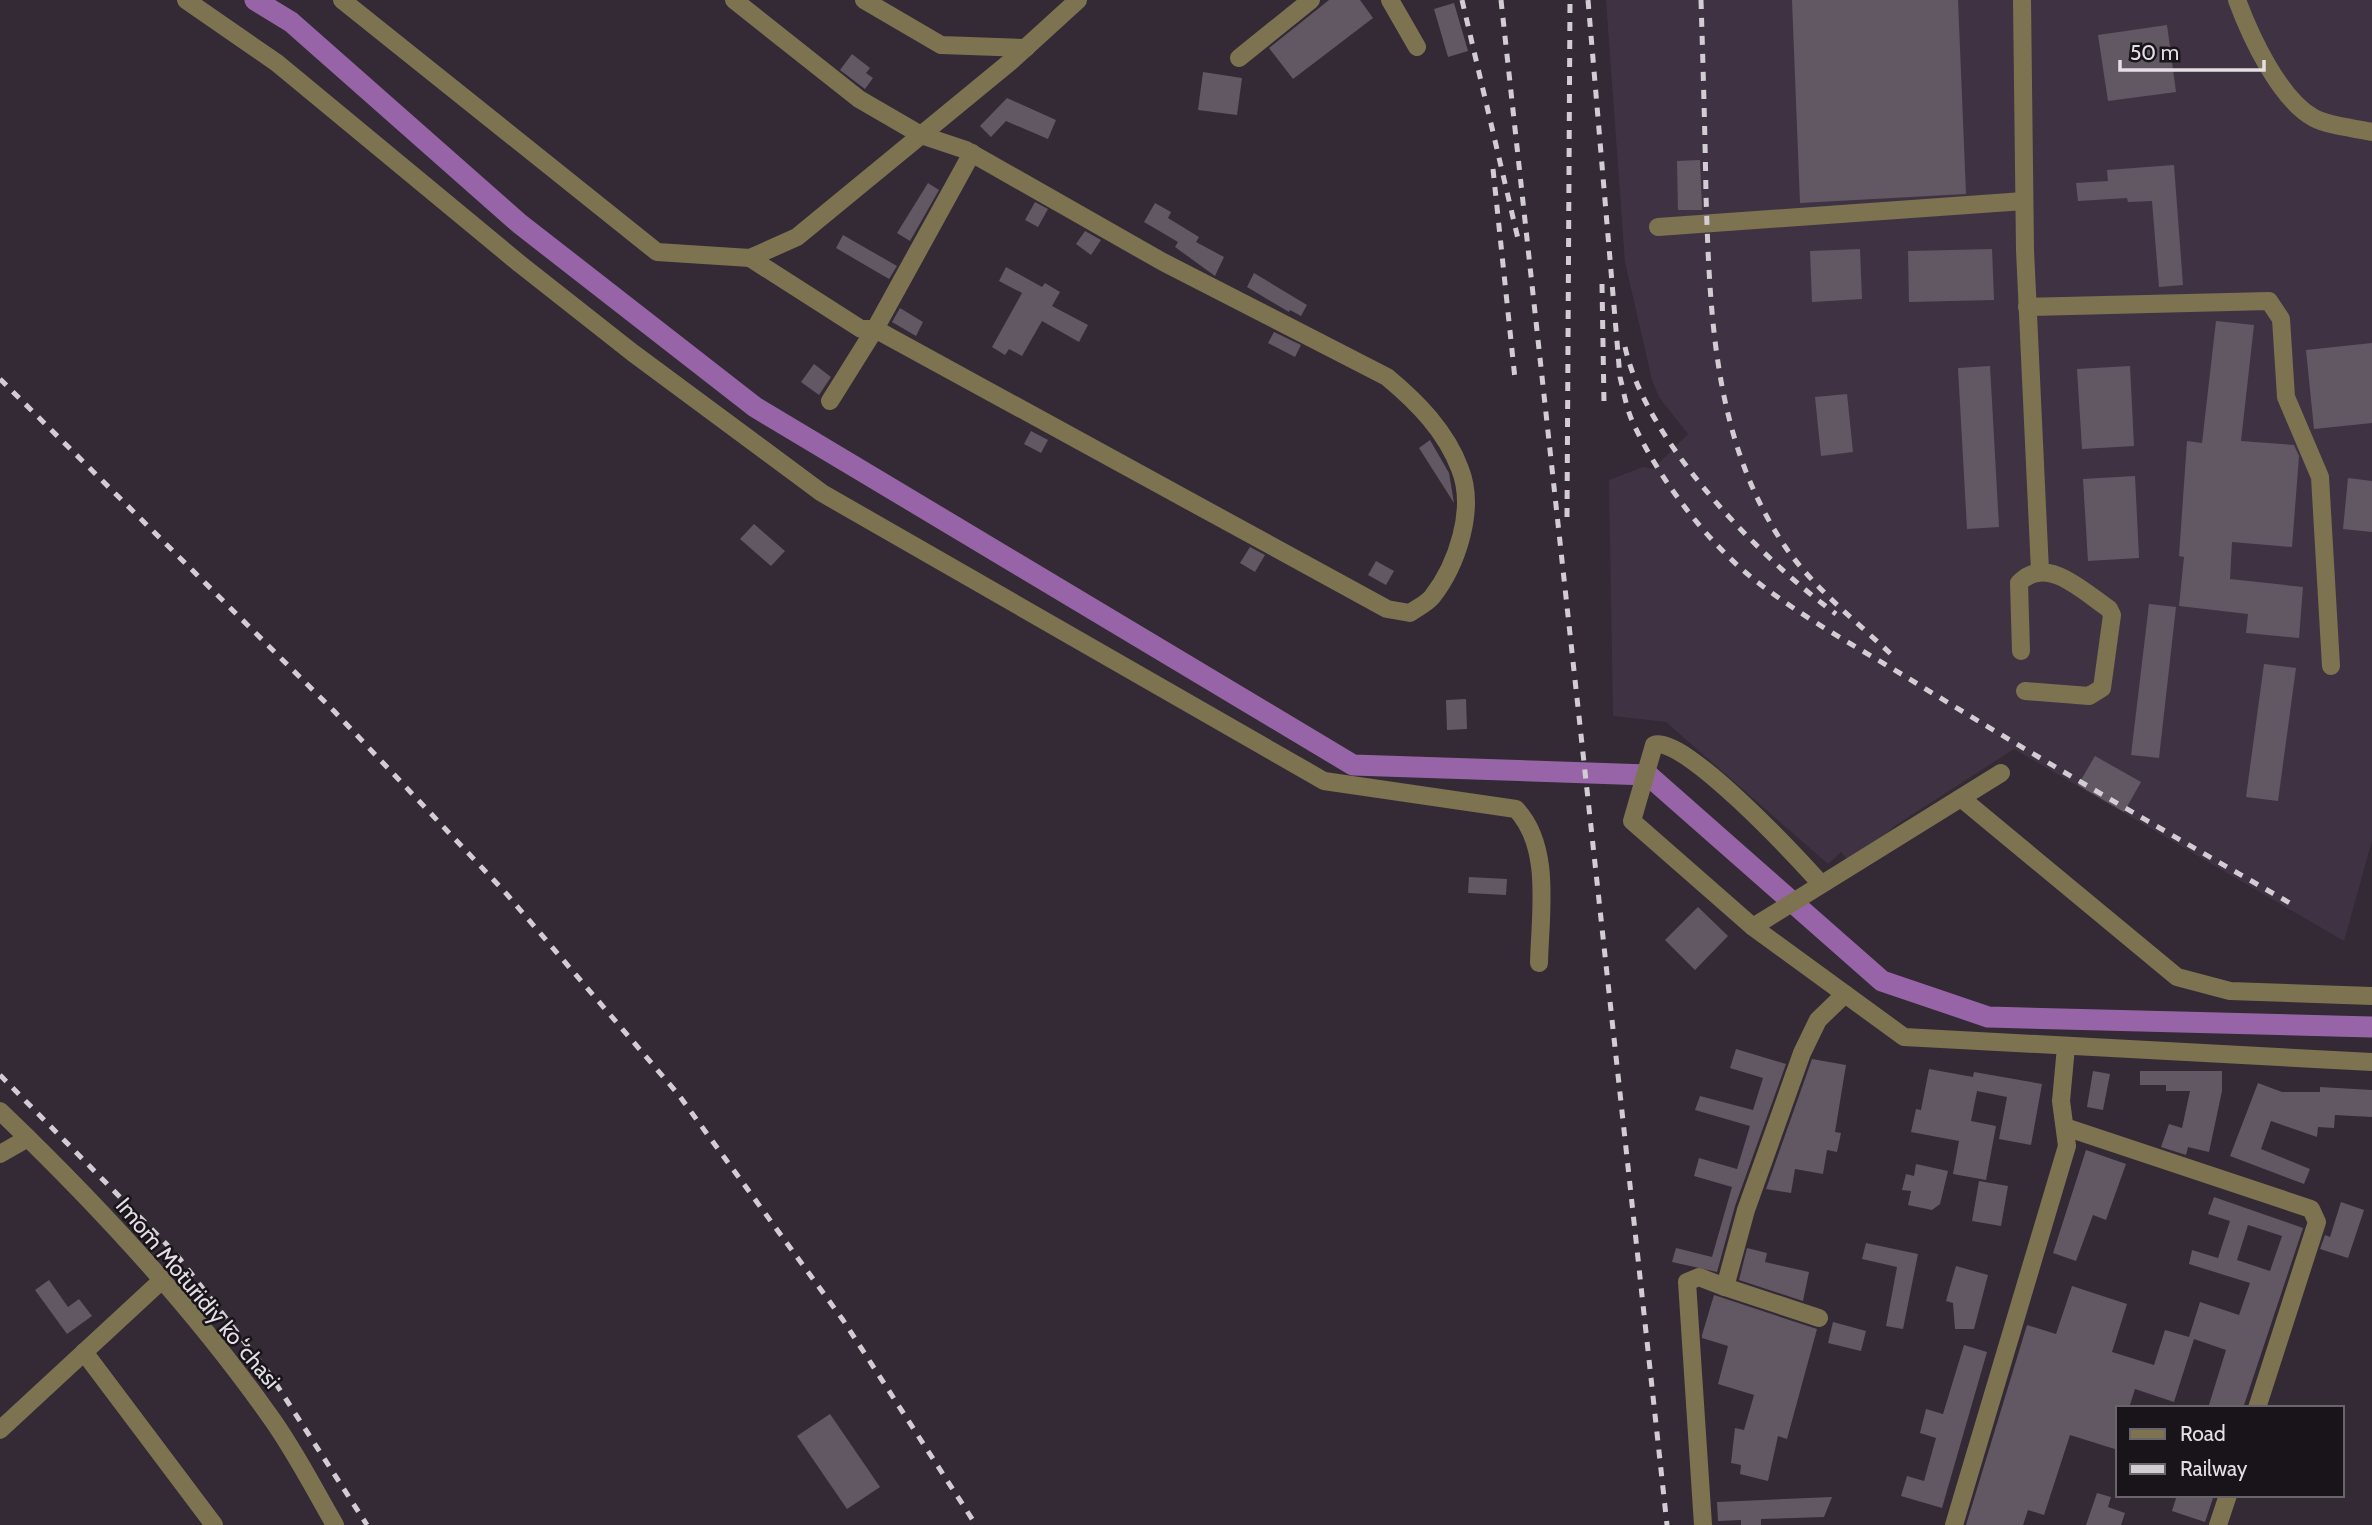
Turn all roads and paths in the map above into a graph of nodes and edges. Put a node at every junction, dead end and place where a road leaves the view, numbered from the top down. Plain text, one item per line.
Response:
1 (186, 0) edge
2 (342, 0) edge
3 (734, 0) edge
4 (864, 0) edge
5 (1078, 0) edge
6 (1311, 0) edge
7 (1390, 0) edge
8 (2022, 0) edge
9 (2237, 0) edge
10 (1417, 47) dead end
11 (1026, 48) junction
12 (1239, 58) dead end
13 (2372, 132) edge
14 (921, 135) junction
15 (972, 153) junction
16 (2024, 201) junction
17 (1658, 227) dead end
18 (750, 258) junction
19 (2027, 307) junction
20 (875, 329) junction
21 (830, 401) dead end
22 (2040, 571) junction
23 (2021, 652) dead end
24 (2331, 666) dead end
25 (2025, 691) dead end
26 (2001, 774) dead end
27 (1962, 798) junction
28 (1821, 884) junction
29 (1754, 927) junction
30 (1539, 963) dead end
31 (1845, 994) junction
32 (2372, 996) edge
33 (2066, 1047) junction
34 (2372, 1062) edge
35 (0, 1111) edge
36 (2065, 1127) junction
37 (28, 1138) junction
38 (0, 1153) edge
39 (161, 1281) junction
40 (1726, 1287) junction
41 (1819, 1318) dead end
42 (83, 1352) junction
43 (2258, 1406) edge
44 (0, 1430) edge
45 (2227, 1497) edge
46 (214, 1525) edge
47 (335, 1525) edge
48 (1703, 1525) edge
49 (1954, 1525) edge
50 (2218, 1525) edge

1 - 30 street
2 - 18 street
3 - 14 street
4 - 11 street
5 - 11 street
6 - 12 street
7 - 10 street
8 - 16 street
9 - 13 street
11 - 14 street
14 - 15 street
14 - 18 street
15 - 20 street
15 - 20 street
16 - 17 street
16 - 19 street
18 - 20 street
19 - 22 street
19 - 24 street
20 - 21 street
22 - 23 street
22 - 25 street
26 - 27 street
27 - 28 street
27 - 32 street
28 - 29 street
28 - 29 street
29 - 31 street
31 - 33 street
31 - 40 street
33 - 34 street
33 - 36 street
35 - 37 street, Imom Moturidiy koʻchasi
36 - 43 street
36 - 49 street
37 - 38 street
37 - 39 street, Imom Moturidiy koʻchasi
39 - 42 street
39 - 47 street, Imom Moturidiy koʻchasi
40 - 41 street
40 - 48 street
42 - 44 street
42 - 46 street
45 - 50 street

